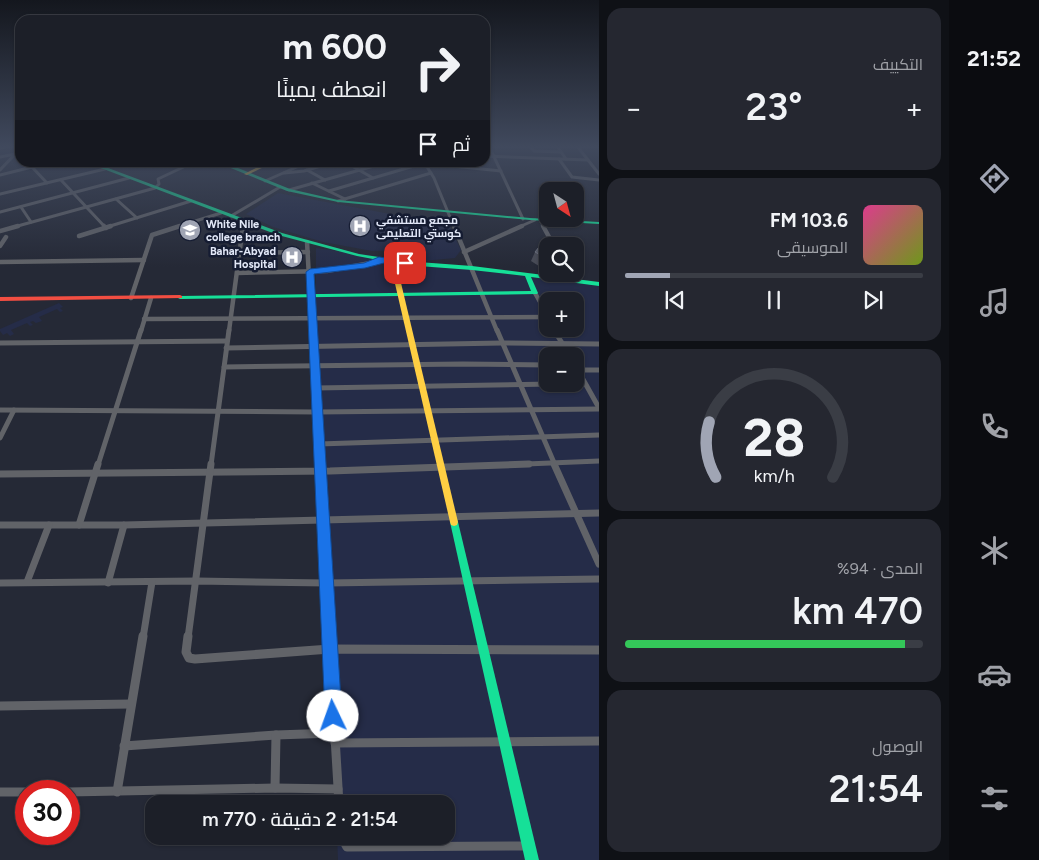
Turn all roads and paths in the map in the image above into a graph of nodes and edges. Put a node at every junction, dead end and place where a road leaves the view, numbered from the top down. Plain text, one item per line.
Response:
1 (34, 186) edge
2 (67, 186) edge
3 (99, 186) edge
4 (150, 186) edge
5 (302, 186) edge
6 (319, 186) edge
7 (345, 186) edge
8 (386, 186) edge
9 (436, 186) edge
10 (508, 186) edge
11 (280, 187) joint
12 (155, 188) junction
13 (289, 190) junction
14 (329, 191) junction
15 (74, 193) junction
16 (0, 194) edge
17 (116, 199) junction
18 (342, 200) junction
19 (191, 201) junction
20 (21, 207) junction
21 (87, 207) junction
22 (446, 210) junction
23 (0, 212) edge
24 (222, 213) junction
25 (231, 216) junction
26 (137, 218) junction
27 (523, 219) junction
28 (537, 220) junction
29 (244, 221) junction
30 (31, 222) junction
31 (599, 223) edge
32 (106, 228) junction
33 (0, 231) edge
34 (79, 236) dead end
35 (548, 237) edge
36 (6, 238) dead end
37 (307, 242) junction
38 (0, 246) edge
39 (308, 252) junction
40 (464, 252) junction
41 (240, 253) junction
42 (144, 260) junction
43 (380, 260) junction
44 (0, 262) edge
45 (394, 268) junction
46 (472, 268) junction
47 (237, 272) junction
48 (310, 272) junction
49 (527, 274) junction
50 (539, 275) edge
51 (584, 280) edge
52 (599, 284) edge
53 (535, 293) junction
54 (400, 294) junction
55 (482, 294) junction
56 (311, 295) junction
57 (233, 297) junction
58 (132, 298) junction
59 (150, 298) junction
60 (0, 299) edge
61 (539, 300) edge
62 (539, 316) edge
63 (492, 317) junction
64 (144, 319) junction
65 (230, 319) junction
66 (313, 319) junction
67 (406, 319) junction
68 (558, 337) edge
69 (137, 341) junction
70 (227, 341) junction
71 (0, 343) edge
72 (502, 343) junction
73 (411, 344) junction
74 (599, 344) edge
75 (314, 345) junction
76 (563, 345) junction
77 (226, 348) junction
78 (416, 364) junction
79 (510, 364) junction
80 (539, 365) edge
81 (224, 367) junction
82 (315, 367) junction
83 (584, 368) edge
84 (599, 370) edge
85 (584, 382) edge
86 (539, 384) edge
87 (522, 385) junction
88 (421, 386) junction
89 (316, 388) junction
90 (599, 408) edge
91 (0, 410) edge
92 (14, 410) junction
93 (116, 410) junction
94 (219, 410) junction
95 (531, 410) junction
96 (427, 411) junction
97 (317, 412) junction
98 (3, 427) edge
99 (599, 435) edge
100 (542, 436) junction
101 (0, 438) edge
102 (434, 440) junction
103 (318, 444) junction
104 (599, 461) edge
105 (553, 462) junction
106 (441, 468) junction
107 (320, 470) junction
108 (97, 472) junction
109 (211, 473) junction
110 (0, 474) edge
111 (577, 514) junction
112 (599, 514) edge
113 (453, 518) junction
114 (322, 521) junction
115 (203, 523) junction
116 (50, 525) junction
117 (79, 525) junction
118 (124, 525) junction
119 (0, 526) edge
120 (599, 564) edge
121 (599, 579) edge
122 (197, 581) junction
123 (27, 582) junction
124 (108, 582) junction
125 (152, 582) junction
126 (468, 582) junction
127 (0, 583) edge
128 (327, 583) junction
129 (330, 649) junction
130 (484, 650) junction
131 (599, 650) edge
132 (131, 704) junction
133 (0, 706) edge
134 (334, 733) junction
135 (276, 735) junction
136 (506, 741) junction
137 (599, 742) edge
138 (335, 743) junction
139 (124, 746) junction
140 (275, 788) junction
141 (338, 789) junction
142 (0, 792) edge
143 (15, 792) edge
144 (80, 792) edge
145 (116, 792) junction
146 (338, 795) edge
147 (346, 845) edge
148 (528, 846) junction
149 (532, 860) edge

1 - 16 street
2 - 15 street
3 - 15 street
4 - 12 main road
5 - 13 street
6 - 14 street
7 - 14 street
8 - 18 street
9 - 22 street
10 - 27 street
11 - 13 main road
11 - 25 street
12 - 17 street
12 - 19 main road
13 - 18 main road
14 - 18 street
15 - 20 street
15 - 21 street
17 - 21 street
17 - 26 street
18 - 22 main road
19 - 24 main road
19 - 26 street
20 - 23 street
20 - 30 street
21 - 30 street
21 - 32 street
22 - 27 main road
22 - 40 street
24 - 25 main road
24 - 42 street
25 - 29 main road
26 - 32 street
27 - 28 main road
28 - 31 main road
28 - 35 street
28 - 40 street
29 - 37 main road
29 - 41 street
30 - 33 street
32 - 34 street
36 - 38 street
37 - 39 street
37 - 43 main road
39 - 41 street
39 - 48 street
40 - 46 street
41 - 47 street
42 - 44 street
42 - 58 street
43 - 45 main road
43 - 48 street
45 - 46 main road
45 - 54 main road
46 - 49 main road
46 - 55 street
47 - 48 street
47 - 57 street
48 - 56 street
49 - 50 main road
49 - 53 main road
51 - 52 main road
53 - 55 main road
53 - 61 street
54 - 55 main road
54 - 56 main road
54 - 67 main road
55 - 63 street
56 - 57 main road
56 - 66 street
57 - 59 main road
57 - 65 street
58 - 59 main road
58 - 60 main road
59 - 64 street
62 - 63 street
63 - 67 street
63 - 72 street
64 - 65 street
64 - 69 street
65 - 66 street
65 - 70 street
66 - 67 street
66 - 75 street
67 - 73 main road
68 - 76 street
69 - 70 street
69 - 71 street
69 - 93 street
70 - 77 street
72 - 73 street
72 - 76 street
72 - 79 street
73 - 75 street
73 - 78 main road
74 - 76 street
75 - 77 street
75 - 82 street
77 - 81 street
78 - 79 street
78 - 82 street
78 - 88 main road
79 - 80 street
79 - 87 street
81 - 82 street
81 - 94 street
82 - 89 street
83 - 84 street
85 - 90 street
86 - 87 street
87 - 88 street
87 - 95 street
88 - 89 street
88 - 96 main road
89 - 97 street
90 - 95 street
91 - 92 street
92 - 93 street
92 - 98 street
93 - 94 street
93 - 108 street
94 - 97 street
94 - 109 street
95 - 96 street
95 - 100 street
96 - 97 street
96 - 102 main road
97 - 103 street
98 - 101 street
99 - 100 street
100 - 102 street
100 - 105 street
102 - 103 street
102 - 106 main road
103 - 107 street
104 - 105 street
105 - 106 street
105 - 111 street
106 - 107 street
106 - 113 main road
107 - 109 street
107 - 114 street
108 - 109 street
108 - 110 street
108 - 117 street
109 - 115 street
111 - 112 street
111 - 113 street
111 - 120 street
113 - 114 street
113 - 126 main road
114 - 115 street
114 - 128 street
115 - 118 street
115 - 122 street
116 - 117 street
116 - 119 street
116 - 123 street
117 - 118 street
118 - 124 street
121 - 126 street
122 - 125 street
122 - 128 street
122 - 129 street
123 - 124 street
123 - 127 street
124 - 125 street
125 - 132 street
126 - 128 street
126 - 130 main road
128 - 129 street
129 - 130 street
129 - 134 street
130 - 131 street
130 - 136 main road
132 - 133 street
132 - 139 street
134 - 135 street
134 - 138 street
135 - 139 street
135 - 140 street
136 - 137 street
136 - 138 street
136 - 148 main road
138 - 141 street
139 - 145 street
140 - 141 street
140 - 145 street
141 - 146 street
142 - 143 street
144 - 145 street
147 - 148 street
148 - 149 main road

